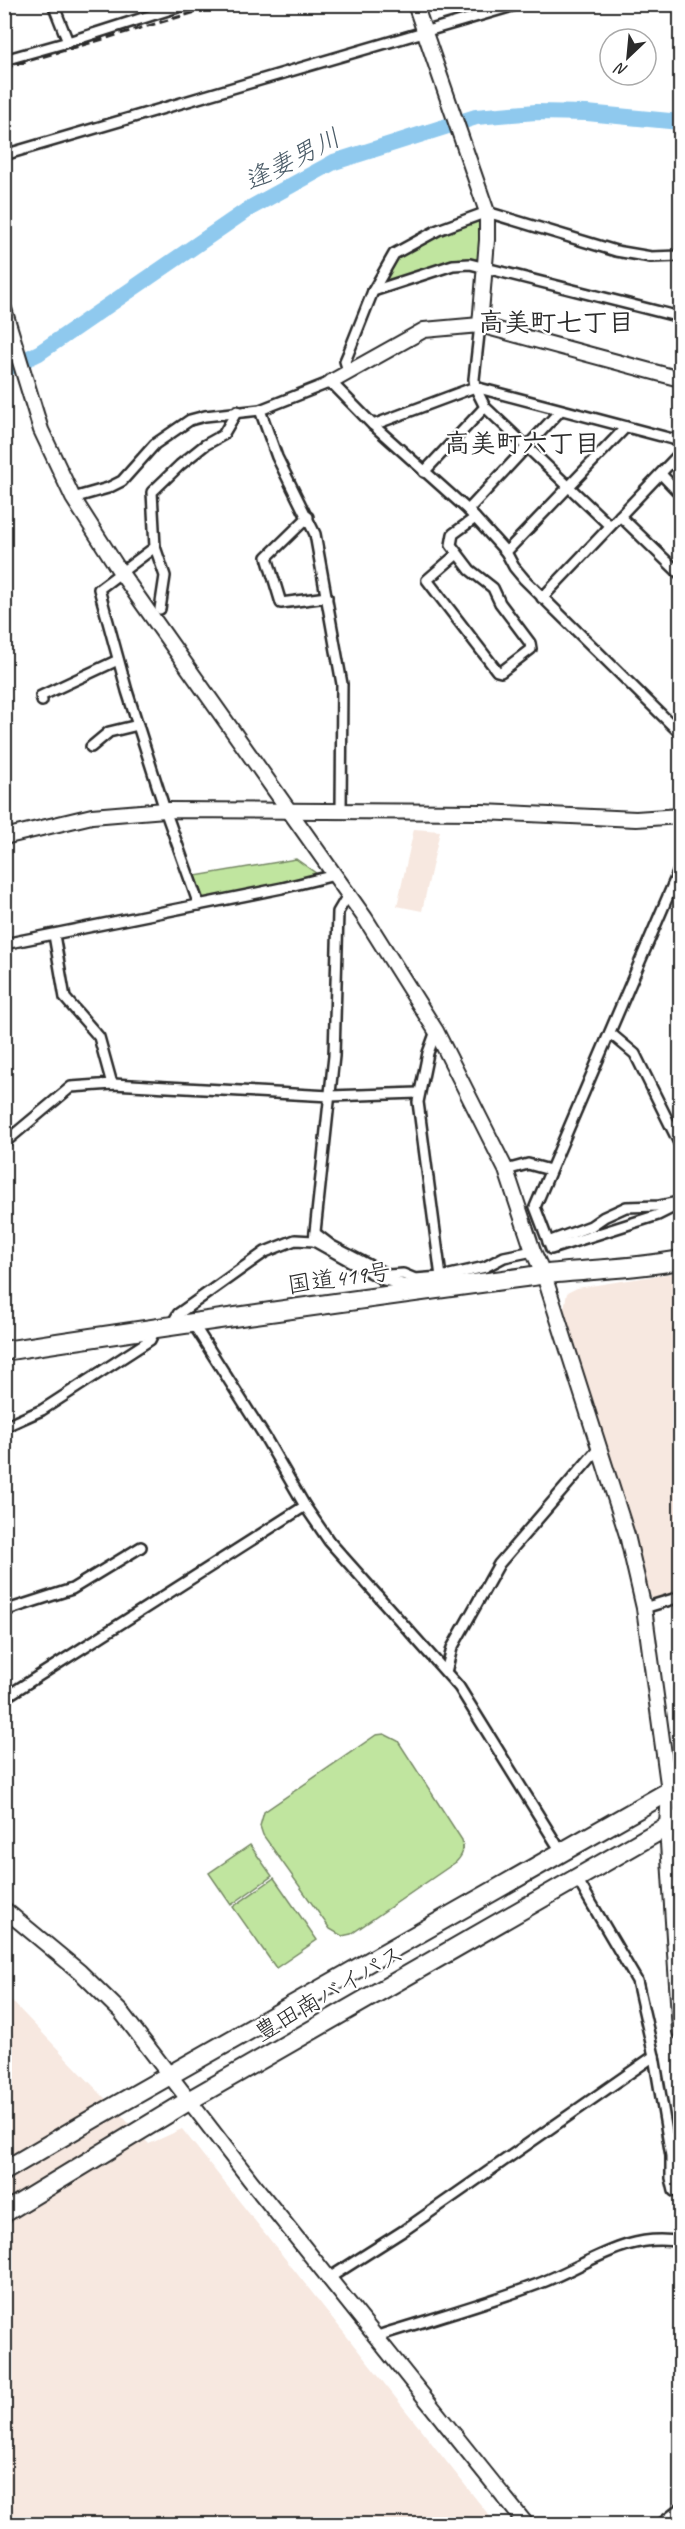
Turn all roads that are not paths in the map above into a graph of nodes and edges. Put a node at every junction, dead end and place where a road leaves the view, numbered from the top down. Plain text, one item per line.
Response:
1 (53, 4) edge
2 (188, 4) edge
3 (415, 4) edge
4 (519, 4) edge
5 (172, 7) edge
6 (425, 33) junction
7 (68, 42) junction
8 (4, 60) edge
9 (4, 155) edge
10 (487, 212) junction
11 (681, 256) edge
12 (486, 266) junction
13 (374, 291) junction
14 (4, 309) edge
15 (681, 317) edge
16 (480, 325) junction
17 (348, 371) junction
18 (681, 379) edge
19 (331, 382) junction
20 (475, 387) junction
21 (485, 407) junction
22 (260, 410) junction
23 (237, 411) junction
24 (560, 411) junction
25 (373, 425) junction
26 (626, 427) junction
27 (681, 441) edge
28 (527, 447) junction
29 (681, 453) edge
30 (424, 472) junction
31 (661, 474) junction
32 (570, 487) junction
33 (681, 494) edge
34 (73, 498) junction
35 (471, 514) junction
36 (620, 516) junction
37 (308, 517) junction
38 (610, 526) junction
39 (155, 547) junction
40 (506, 552) junction
41 (457, 554) junction
42 (121, 573) junction
43 (681, 574) edge
44 (327, 597) junction
45 (542, 598) junction
46 (160, 609) dead end
47 (118, 660) junction
48 (42, 701) dead end
49 (138, 725) junction
50 (681, 733) edge
51 (91, 747) dead end
52 (291, 809) junction
53 (165, 810) junction
54 (341, 810) junction
55 (681, 816) edge
56 (4, 837) edge
57 (681, 868) edge
58 (335, 875) junction
59 (348, 895) junction
60 (200, 905) junction
61 (54, 935) junction
62 (4, 944) edge
63 (436, 1031) junction
64 (610, 1033) junction
65 (112, 1084) junction
66 (418, 1094) junction
67 (330, 1096) junction
68 (4, 1143) edge
69 (681, 1145) edge
70 (506, 1170) junction
71 (550, 1170) junction
72 (681, 1203) edge
73 (314, 1238) junction
74 (548, 1242) junction
75 (533, 1251) junction
76 (681, 1260) edge
77 (544, 1275) junction
78 (443, 1283) junction
79 (425, 1291) junction
80 (192, 1323) junction
81 (163, 1327) junction
82 (4, 1351) edge
83 (4, 1427) edge
84 (599, 1448) junction
85 (305, 1506) junction
86 (141, 1547) dead end
87 (681, 1597) edge
88 (644, 1608) junction
89 (4, 1611) edge
90 (446, 1672) junction
91 (4, 1698) edge
92 (675, 1788) edge
93 (674, 1823) edge
94 (562, 1853) junction
95 (576, 1877) junction
96 (4, 1909) edge
97 (681, 2032) edge
98 (654, 2056) junction
99 (171, 2075) junction
100 (190, 2100) junction
101 (4, 2171) edge
102 (681, 2193) edge
103 (4, 2213) edge
104 (681, 2242) edge
105 (328, 2278) junction
106 (376, 2336) junction
107 (681, 2509) edge
108 (526, 2524) edge
109 (661, 2524) edge

1 - 7 street
2 - 5 street
3 - 6 street
4 - 6 street
5 - 7 street
6 - 9 street
6 - 10 street
7 - 8 street
10 - 11 street
10 - 12 street
10 - 13 street
12 - 13 street
12 - 15 street
12 - 16 street
13 - 17 street
14 - 34 street
16 - 17 street
16 - 18 street
16 - 20 street
17 - 19 street
19 - 22 street
19 - 25 street
20 - 21 street
20 - 24 street
20 - 25 street
21 - 28 street
21 - 30 street
22 - 23 street
22 - 37 street
23 - 34 street
23 - 39 street
24 - 26 street
24 - 28 street
25 - 30 street
26 - 27 street
26 - 32 street
28 - 32 street
28 - 35 street
29 - 31 street
30 - 35 street
31 - 33 street
31 - 36 street
32 - 38 street
32 - 40 street
34 - 42 street
35 - 40 street
35 - 41 street
36 - 38 street
36 - 43 street
37 - 44 street
37 - 44 street
38 - 45 street
39 - 42 street
39 - 46 street
40 - 45 street
41 - 41 street
42 - 47 street
42 - 52 street
44 - 54 street
45 - 50 street
47 - 48 street
47 - 49 street
49 - 51 street
49 - 53 street
52 - 53 street
52 - 54 street
52 - 58 street
53 - 56 street
53 - 60 street
54 - 55 street
57 - 64 street
58 - 59 street
58 - 60 street
59 - 63 street
59 - 67 street
60 - 61 street
61 - 62 street
61 - 65 street
63 - 66 street
63 - 70 street
64 - 69 street
64 - 71 street
65 - 67 street
65 - 68 street
66 - 67 street
66 - 78 street
67 - 73 street
70 - 71 street
70 - 75 street
71 - 74 street
72 - 74 street
72 - 74 street
73 - 78 street
73 - 79 street
73 - 81 street
75 - 77 street
75 - 78 street
76 - 77 highway, 国道419号
77 - 78 highway, 国道419号
77 - 84 street
78 - 79 highway, 国道419号
79 - 80 highway, 国道419号
80 - 81 highway, 国道419号
80 - 85 street
81 - 82 highway, 国道419号
81 - 83 street
84 - 88 street
84 - 90 street
85 - 90 street
85 - 91 street
86 - 89 street
87 - 88 street
88 - 92 street
90 - 94 street
92 - 93 street
92 - 94 highway, 豊田南バイパス
93 - 95 highway, 豊田南バイパス
93 - 97 street
94 - 99 highway, 豊田南バイパス
95 - 98 street
95 - 100 highway, 豊田南バイパス
96 - 99 street
98 - 102 street
98 - 105 street
99 - 100 street
99 - 101 highway, 豊田南バイパス
100 - 103 highway, 豊田南バイパス
100 - 105 street
104 - 106 street
105 - 106 street
106 - 108 street
107 - 109 street

